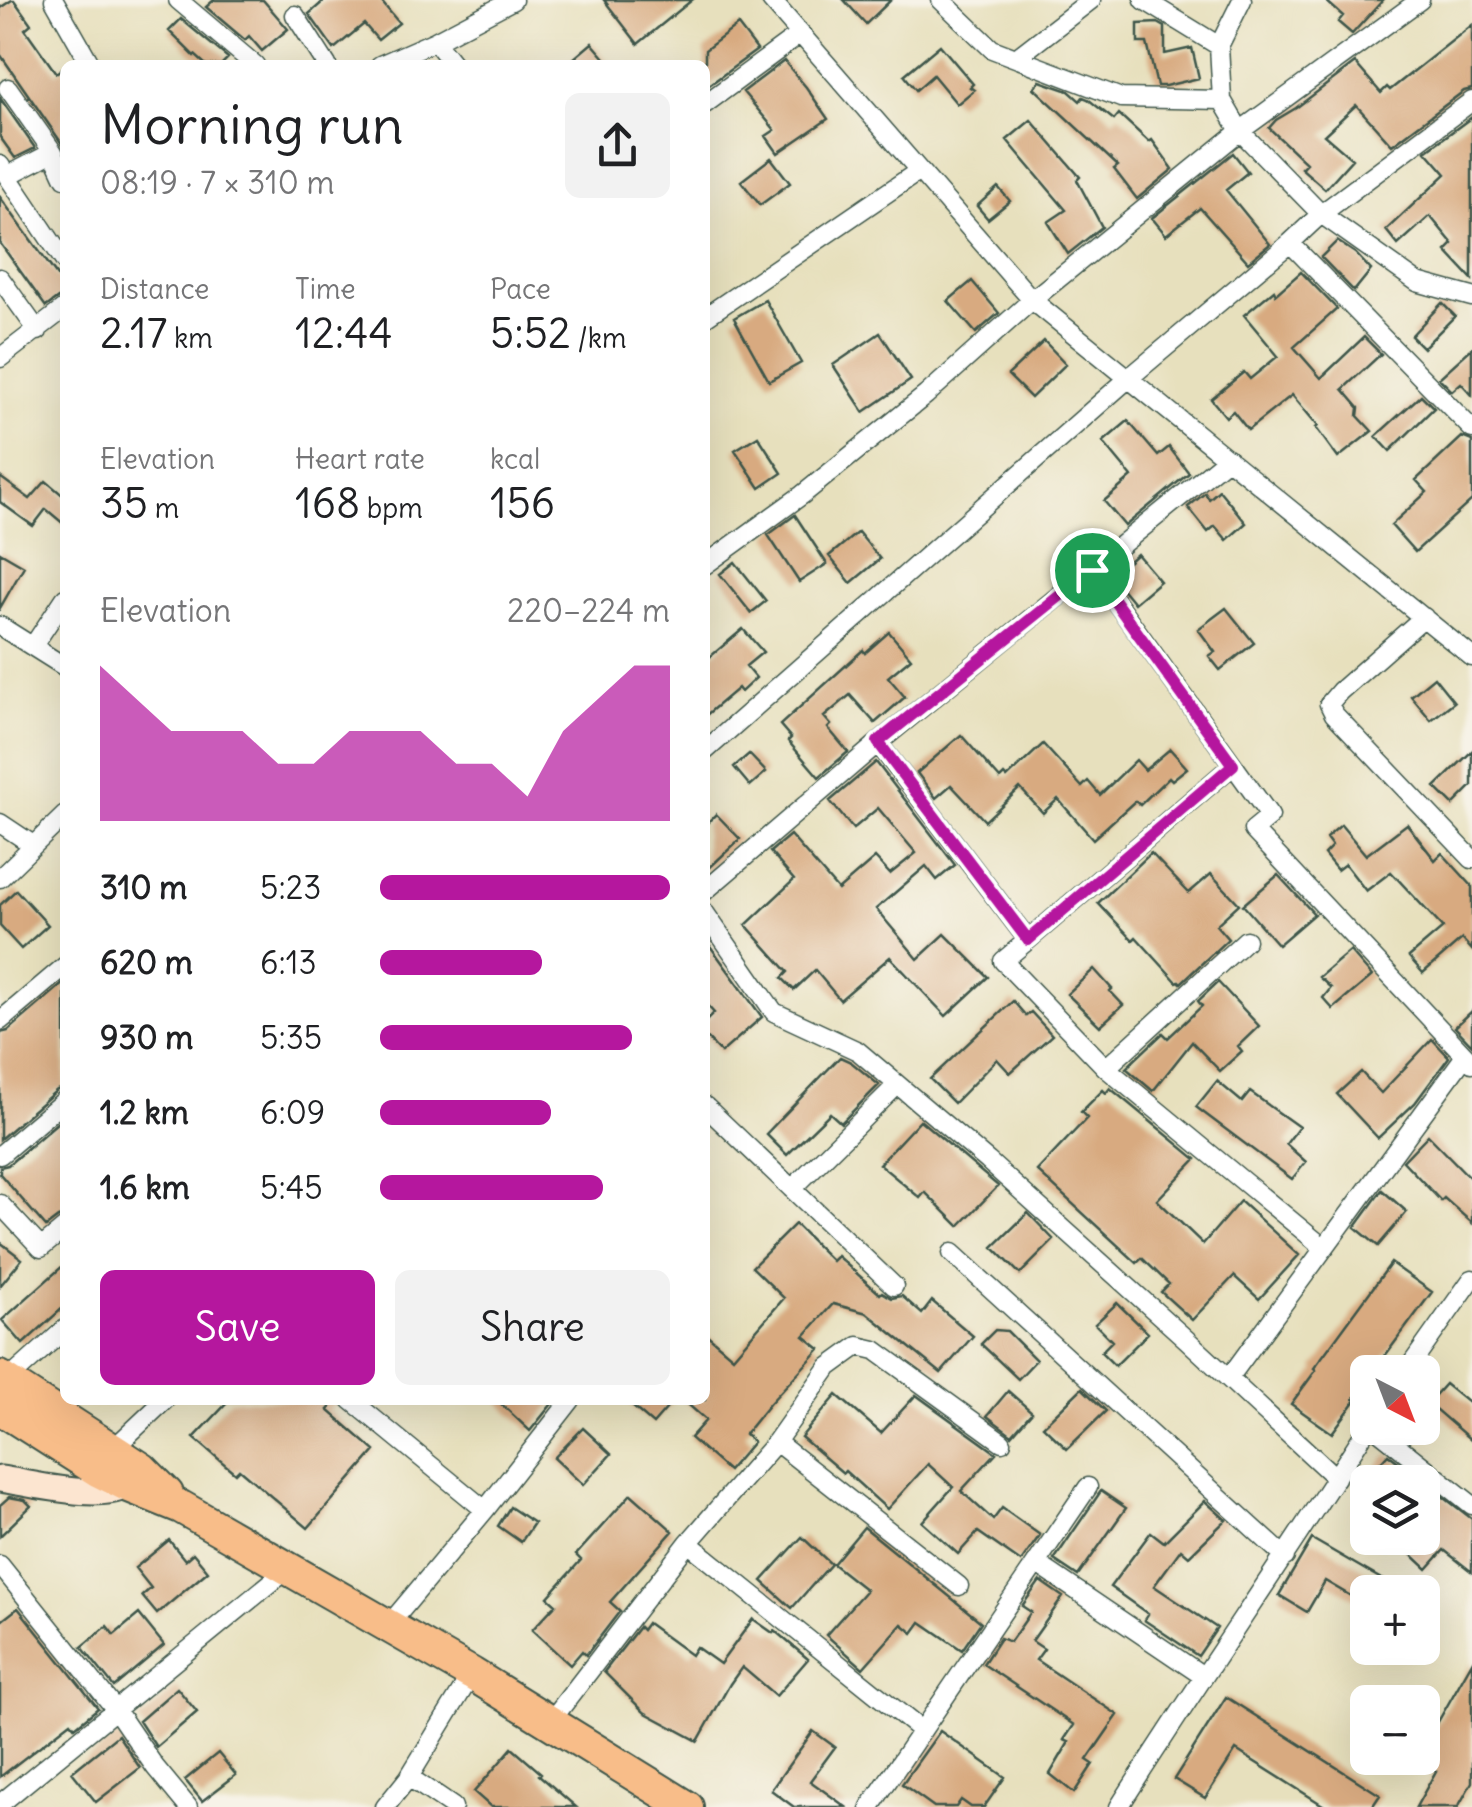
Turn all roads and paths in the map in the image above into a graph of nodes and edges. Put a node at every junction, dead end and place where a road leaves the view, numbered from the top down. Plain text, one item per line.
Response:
1 (54, 0) edge
2 (178, 0) edge
3 (513, 0) edge
4 (771, 0) edge
5 (941, 0) edge
6 (1091, 0) edge
7 (1144, 0) edge
8 (1242, 0) edge
9 (1420, 0) edge
10 (295, 15) dead end
11 (800, 34) junction
12 (436, 41) junction
13 (1219, 46) junction
14 (1016, 58) junction
15 (88, 60) edge
16 (249, 60) edge
17 (324, 60) edge
18 (392, 60) edge
19 (450, 60) edge
20 (8, 88) dead end
21 (710, 100) edge
22 (1222, 100) junction
23 (1472, 101) edge
24 (1240, 131) junction
25 (54, 152) junction
26 (60, 166) edge
27 (3, 169) edge
28 (919, 171) junction
29 (1321, 214) junction
30 (1290, 243) junction
31 (60, 254) edge
32 (0, 278) edge
33 (1472, 297) edge
34 (1032, 300) junction
35 (60, 312) edge
36 (710, 315) edge
37 (38, 330) junction
38 (0, 358) edge
39 (1129, 378) junction
40 (1469, 421) edge
41 (1228, 458) junction
42 (710, 562) edge
43 (1092, 570) junction
44 (60, 605) edge
45 (1424, 617) junction
46 (0, 626) edge
47 (32, 646) junction
48 (1472, 657) edge
49 (60, 664) edge
50 (878, 742) junction
51 (710, 746) edge
52 (1233, 765) junction
53 (60, 820) edge
54 (0, 823) edge
55 (33, 845) junction
56 (1472, 859) edge
57 (0, 878) edge
58 (710, 887) edge
59 (710, 920) edge
60 (1028, 940) junction
61 (1246, 940) dead end
62 (60, 970) edge
63 (0, 1021) edge
64 (1468, 1060) edge
65 (1106, 1068) junction
66 (896, 1085) junction
67 (60, 1104) edge
68 (710, 1111) edge
69 (0, 1155) edge
70 (792, 1190) junction
71 (0, 1204) edge
72 (60, 1232) edge
73 (1323, 1247) junction
74 (952, 1253) dead end
75 (894, 1286) dead end
76 (1469, 1291) edge
77 (60, 1334) edge
78 (1419, 1355) edge
79 (1229, 1378) junction
80 (2, 1389) edge
81 (160, 1405) edge
82 (357, 1405) edge
83 (568, 1405) edge
84 (776, 1442) junction
85 (1002, 1442) dead end
86 (1357, 1445) edge
87 (1397, 1445) edge
88 (113, 1450) junction
89 (136, 1477) junction
90 (1336, 1478) junction
91 (0, 1479) edge
92 (1088, 1486) dead end
93 (1472, 1505) edge
94 (485, 1510) junction
95 (688, 1543) junction
96 (1285, 1557) junction
97 (1036, 1563) junction
98 (0, 1565) edge
99 (289, 1568) junction
100 (959, 1586) dead end
101 (388, 1626) junction
102 (472, 1674) junction
103 (1203, 1676) junction
104 (116, 1710) junction
105 (550, 1722) junction
106 (922, 1731) junction
107 (409, 1776) junction
108 (0, 1804) edge
109 (188, 1807) edge
110 (385, 1807) edge
111 (453, 1807) edge
112 (687, 1807) edge
113 (870, 1807) edge
114 (1119, 1807) edge

1 - 15 street
2 - 16 street
3 - 12 street
4 - 11 street
5 - 14 street
6 - 14 street
7 - 13 street
8 - 13 street
9 - 24 street
10 - 17 street
11 - 21 street
11 - 28 street
12 - 18 street
12 - 19 street
13 - 22 street
14 - 22 street
20 - 25 street
22 - 24 street
23 - 29 street
24 - 29 street
24 - 34 street
25 - 26 street
25 - 27 street
27 - 31 street
28 - 34 street
28 - 36 street
29 - 30 street
29 - 33 street
30 - 39 street
30 - 40 street
32 - 37 street
34 - 39 street
34 - 42 street
35 - 37 street
37 - 38 street
39 - 41 street
39 - 51 street
41 - 43 street
41 - 45 street
43 - 50 street
43 - 52 street
44 - 47 street
45 - 48 street
45 - 56 street
46 - 47 street
47 - 49 street
50 - 58 street
50 - 60 street
52 - 60 street
52 - 64 street
53 - 55 street
54 - 55 street
55 - 57 street
59 - 66 street
60 - 65 street
61 - 65 street
62 - 63 street
64 - 73 street
65 - 73 street
66 - 70 street
66 - 79 street
67 - 69 street
68 - 70 street
70 - 75 street
71 - 72 street
73 - 79 street
74 - 96 street
76 - 78 street
77 - 80 street
79 - 90 street
80 - 88 highway
80 - 89 highway
81 - 88 street
82 - 94 street
83 - 94 street
84 - 85 street
84 - 95 street
84 - 100 street
86 - 90 street
87 - 93 street
88 - 89 highway
89 - 91 street
89 - 99 highway
90 - 96 street
92 - 97 street
94 - 101 street
95 - 105 street
95 - 106 street
96 - 103 street
97 - 103 street
97 - 106 street
98 - 104 street
99 - 101 highway
99 - 104 street
101 - 102 highway
102 - 105 highway
102 - 107 street
103 - 114 street
104 - 108 street
104 - 109 street
105 - 112 highway
106 - 113 street
107 - 110 street
107 - 111 street

